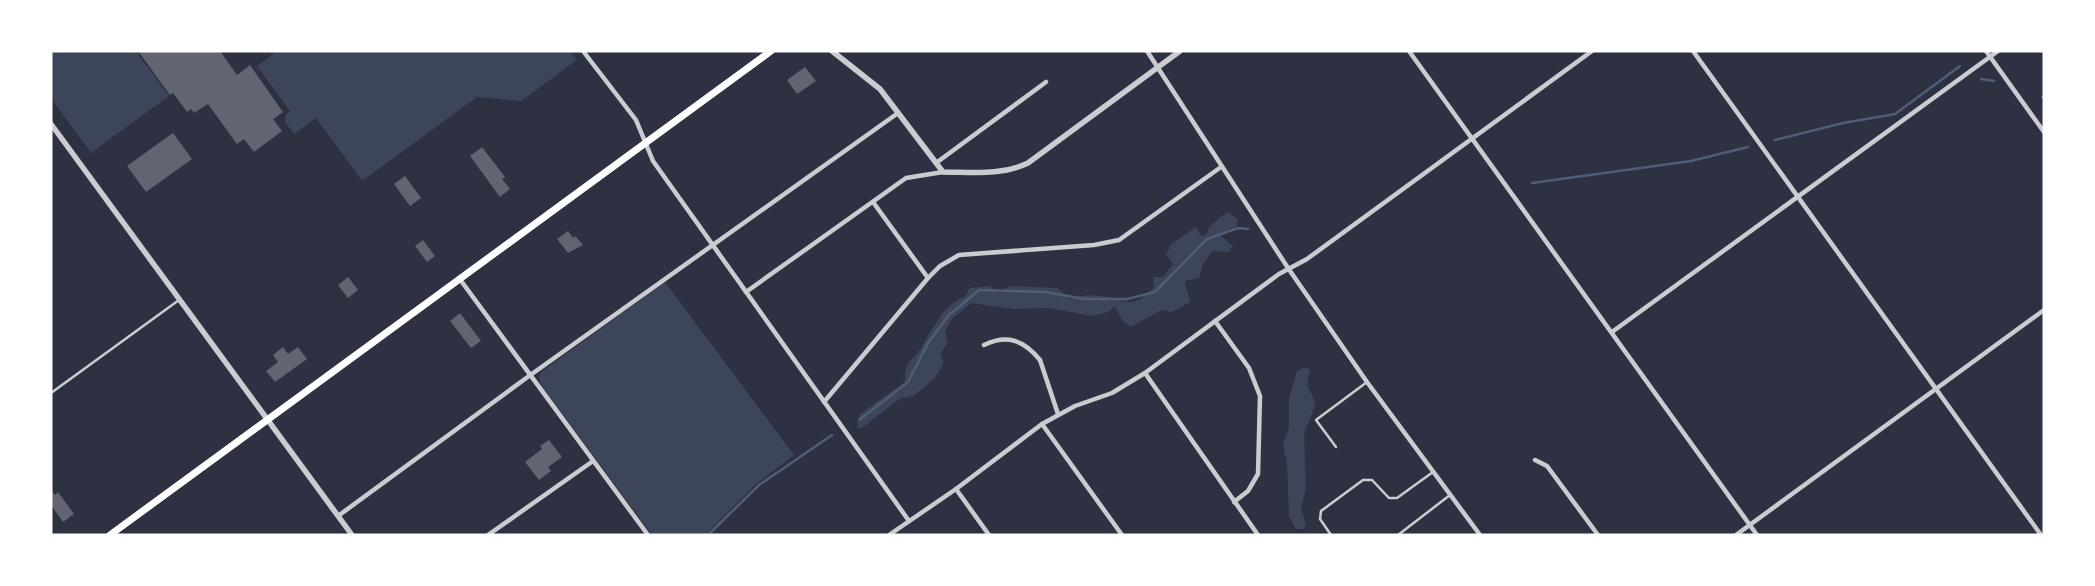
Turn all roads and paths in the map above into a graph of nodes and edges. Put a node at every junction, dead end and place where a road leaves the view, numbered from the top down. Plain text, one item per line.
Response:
1 (583, 51) edge
2 (771, 51) edge
3 (832, 51) edge
4 (1146, 51) edge
5 (1180, 51) edge
6 (1409, 51) edge
7 (1592, 51) edge
8 (1693, 51) edge
9 (1986, 51) edge
10 (1998, 51) edge
11 (1990, 57) junction
12 (1157, 67) junction
13 (1046, 82) dead end
14 (898, 113) junction
15 (51, 124) edge
16 (2044, 132) edge
17 (1472, 139) junction
18 (646, 142) junction
19 (936, 163) junction
20 (1221, 167) junction
21 (943, 172) junction
22 (1797, 198) junction
23 (873, 202) junction
24 (713, 246) junction
25 (1288, 268) junction
26 (459, 278) junction
27 (928, 278) junction
28 (746, 292) junction
29 (180, 299) junction
30 (2044, 310) edge
31 (1215, 321) junction
32 (1612, 332) junction
33 (984, 346) dead end
34 (1145, 373) junction
35 (529, 376) junction
36 (1367, 382) junction
37 (1936, 390) junction
38 (51, 393) edge
39 (824, 402) junction
40 (1058, 414) junction
41 (269, 420) junction
42 (1042, 424) junction
43 (1336, 447) dead end
44 (1535, 460) dead end
45 (593, 461) junction
46 (1433, 472) junction
47 (956, 489) junction
48 (1450, 495) junction
49 (1234, 502) junction
50 (338, 516) junction
51 (909, 521) junction
52 (1750, 525) junction
53 (110, 535) edge
54 (352, 535) edge
55 (488, 535) edge
56 (648, 535) edge
57 (889, 535) edge
58 (988, 535) edge
59 (1122, 535) edge
60 (1258, 535) edge
61 (1331, 535) edge
62 (1398, 535) edge
63 (1480, 535) edge
64 (1598, 535) edge
65 (1736, 535) edge
66 (1757, 535) edge
67 (2041, 535) edge

1 - 18 street
2 - 18 main road
3 - 14 street
4 - 12 street
5 - 12 street
6 - 17 street
7 - 17 street
8 - 22 street
9 - 11 street
10 - 11 street
11 - 16 street
11 - 22 street
12 - 20 street
12 - 21 street
13 - 19 street
14 - 19 street
14 - 24 street
15 - 29 street
17 - 25 street
17 - 32 street
18 - 24 street
18 - 26 main road
19 - 21 street
20 - 25 street
20 - 27 street
21 - 23 street
22 - 32 street
22 - 37 street
23 - 27 street
23 - 28 street
24 - 28 street
24 - 35 street
25 - 31 street
25 - 36 street
26 - 35 street
26 - 41 main road
27 - 39 street
28 - 39 street
29 - 38 lane
29 - 41 street
30 - 37 street
31 - 34 street
31 - 49 street
32 - 52 street
33 - 40 street
34 - 40 street
34 - 49 street
35 - 45 street
35 - 50 street
36 - 43 lane
36 - 46 street
37 - 52 street
37 - 67 street
39 - 51 street
40 - 42 street
41 - 50 street
41 - 53 main road
42 - 47 street
42 - 59 street
44 - 64 street
45 - 55 street
45 - 56 street
46 - 48 street
46 - 61 lane
47 - 51 street
47 - 58 street
48 - 62 lane
48 - 63 street
49 - 60 street
50 - 54 street
51 - 57 street
52 - 65 street
52 - 66 street

